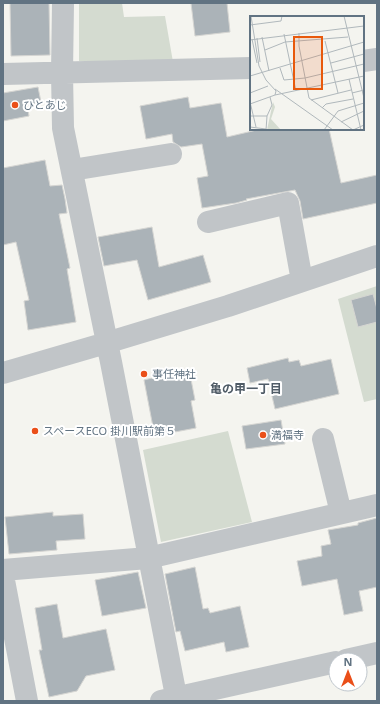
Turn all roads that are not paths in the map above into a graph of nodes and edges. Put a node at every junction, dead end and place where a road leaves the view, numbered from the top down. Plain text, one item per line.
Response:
1 (63, 3) edge
2 (377, 59) edge
3 (364, 60) edge
4 (250, 68) edge
5 (62, 73) junction
6 (3, 74) edge
7 (171, 154) dead end
8 (72, 170) junction
9 (208, 222) dead end
10 (377, 256) edge
11 (302, 281) junction
12 (106, 344) junction
13 (3, 372) edge
14 (324, 438) dead end
15 (377, 505) edge
16 (341, 513) junction
17 (148, 558) junction
18 (3, 570) edge
19 (3, 575) edge
20 (328, 664) edge
21 (170, 700) edge
22 (27, 701) edge

1 - 5 street
2 - 3 street
4 - 5 street
5 - 6 street
5 - 8 street
7 - 8 street
8 - 12 street
9 - 11 street
10 - 11 street
11 - 12 street
12 - 13 street
12 - 17 street
14 - 16 street
15 - 16 street
16 - 17 street
17 - 18 street
17 - 21 street
19 - 22 street
20 - 21 street

